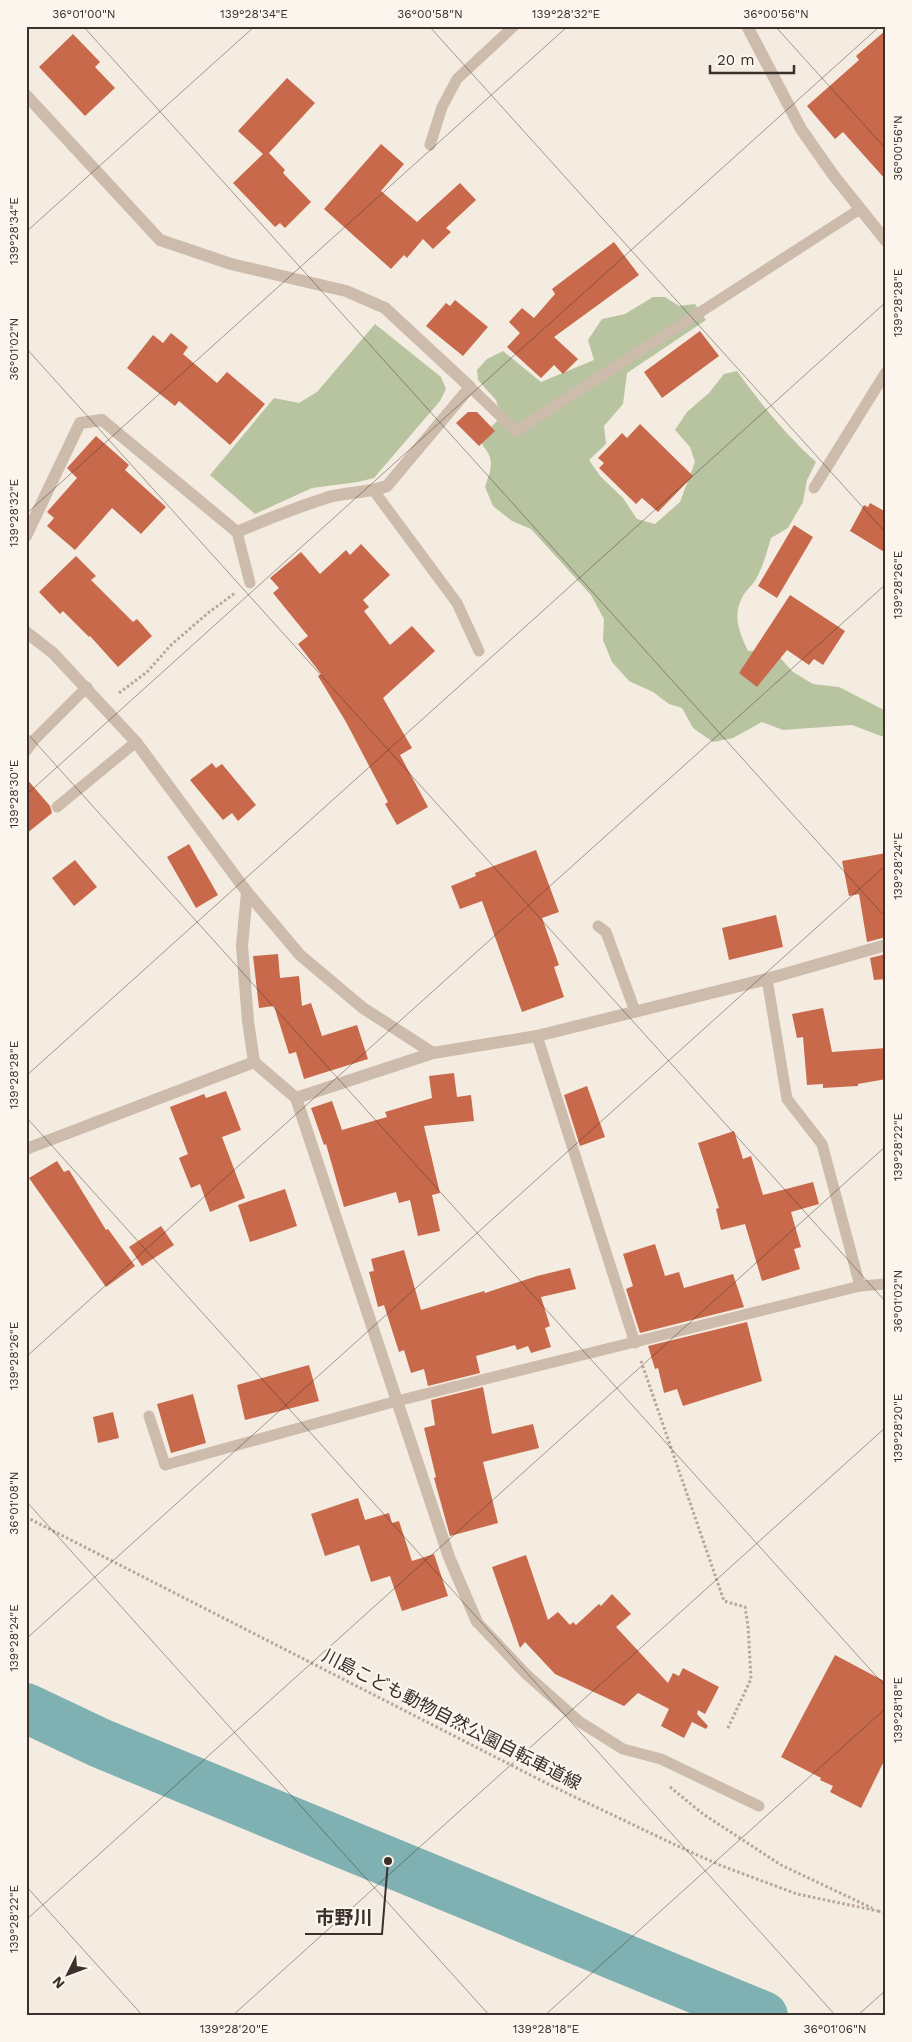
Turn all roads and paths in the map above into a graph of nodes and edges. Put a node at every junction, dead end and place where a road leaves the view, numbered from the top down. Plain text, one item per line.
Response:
1 (514, 26) edge
2 (747, 26) edge
3 (26, 95) edge
4 (430, 145) dead end
5 (860, 209) junction
6 (886, 242) edge
7 (886, 372) edge
8 (470, 387) junction
9 (814, 488) dead end
10 (374, 491) junction
11 (237, 532) junction
12 (26, 536) edge
13 (250, 583) joint
14 (26, 632) edge
15 (479, 651) dead end
16 (87, 687) junction
17 (102, 705) junction
18 (136, 742) junction
19 (26, 751) edge
20 (57, 807) dead end
21 (247, 892) junction
22 (598, 926) dead end
23 (886, 945) edge
24 (767, 979) junction
25 (635, 1011) junction
26 (538, 1036) junction
27 (432, 1053) junction
28 (254, 1062) junction
29 (296, 1098) junction
30 (26, 1149) edge
31 (886, 1284) edge
32 (860, 1286) junction
33 (635, 1343) junction
34 (397, 1401) junction
35 (148, 1416) dead end
36 (26, 1517) edge
37 (477, 1622) joint
38 (727, 1730) dead end
39 (667, 1784) dead end
40 (759, 1806) dead end
41 (878, 1911) junction
42 (886, 1913) edge

1 - 4 lane
2 - 5 street
3 - 8 street
5 - 6 street
5 - 8 lane
7 - 9 lane
8 - 10 street
10 - 11 street
10 - 15 lane
11 - 12 street
11 - 13 lane
13 - 17 path
14 - 16 street
16 - 17 street
16 - 19 lane
17 - 18 street
18 - 20 lane
18 - 21 street
21 - 27 street
21 - 28 street
22 - 25 lane
23 - 24 street
24 - 25 street
24 - 32 lane
25 - 26 street
26 - 27 street
26 - 33 lane
27 - 29 street
28 - 29 street
28 - 30 street
29 - 34 street
31 - 32 lane
32 - 33 lane
33 - 34 lane
33 - 38 path
34 - 35 lane
34 - 37 street
36 - 41 path, 川島こども動物自然公園自転車道線
37 - 40 lane
39 - 41 path
41 - 42 path

